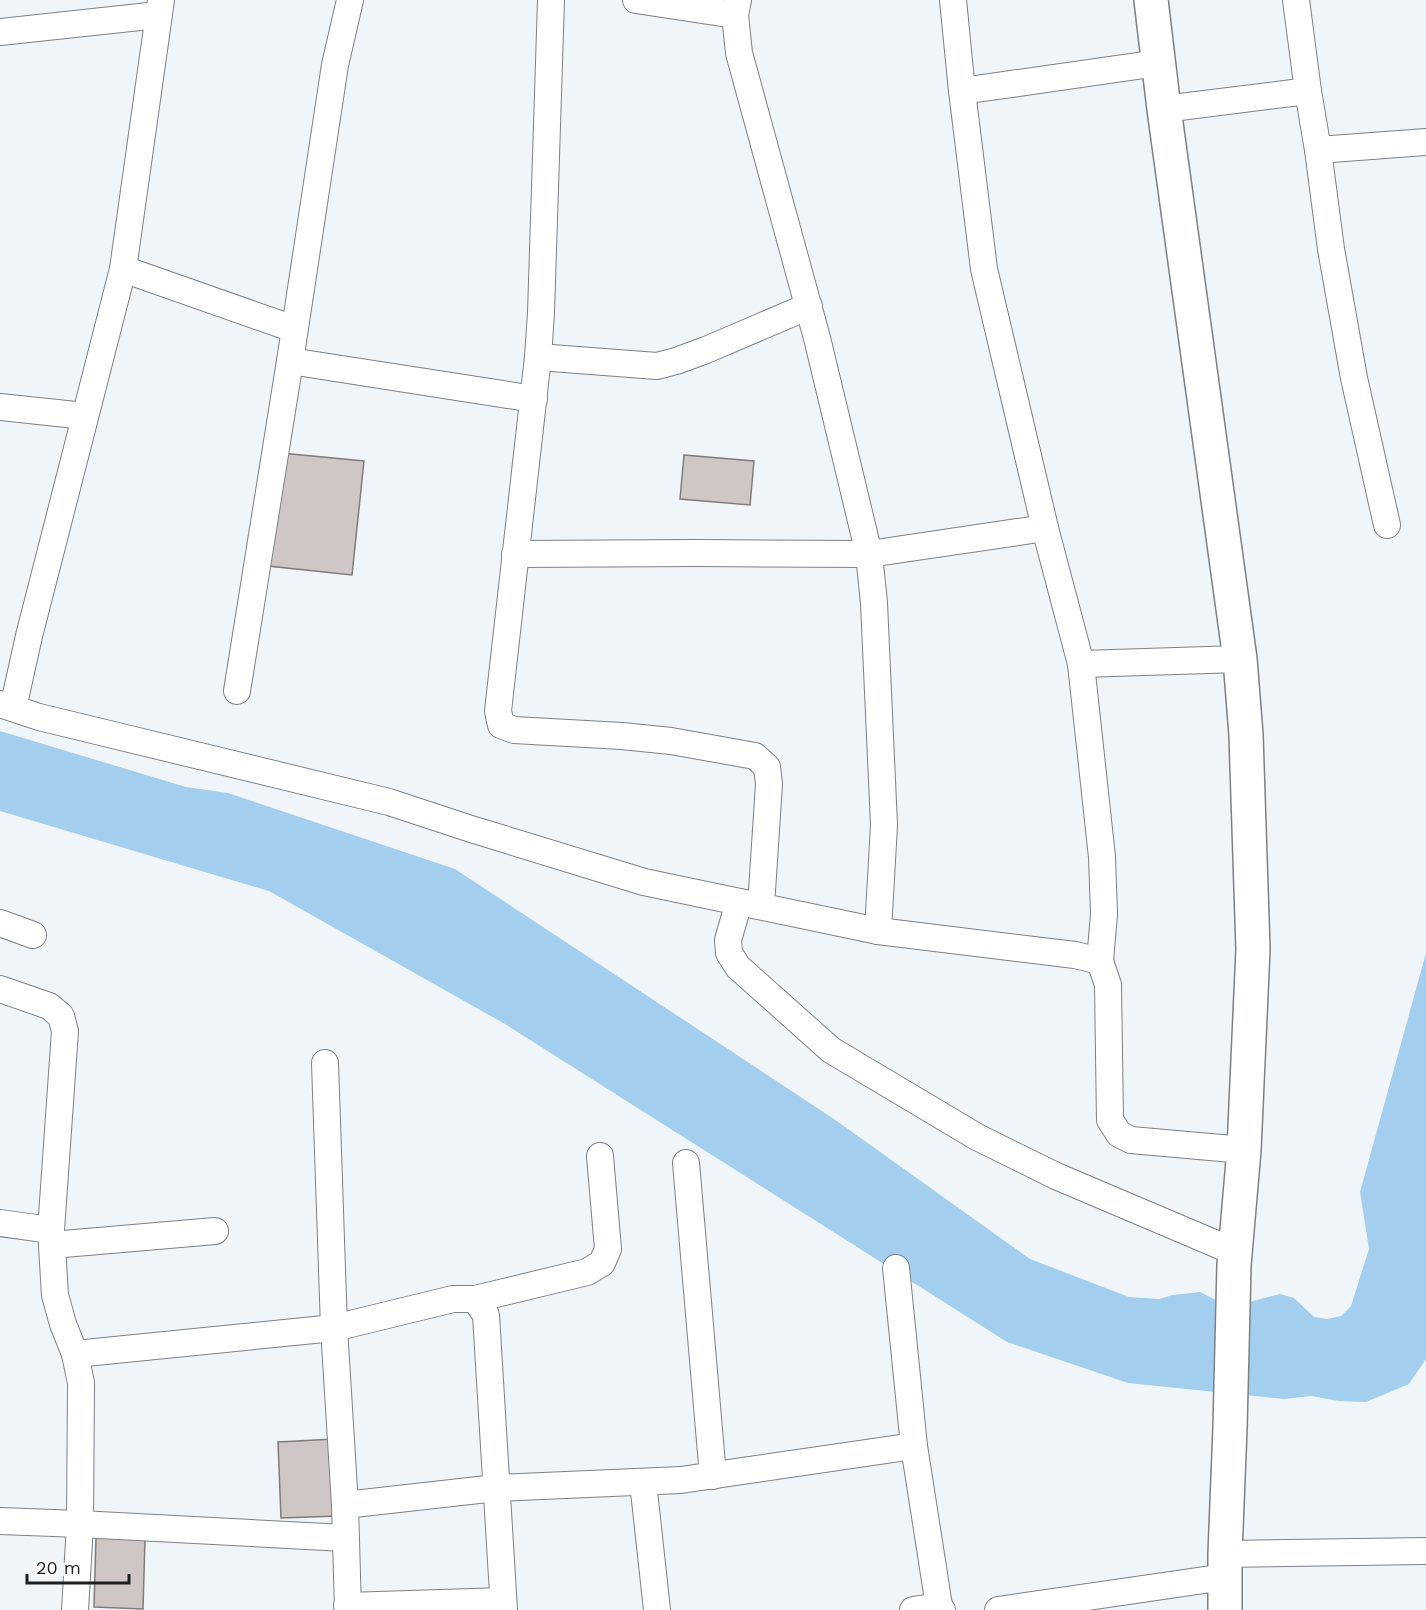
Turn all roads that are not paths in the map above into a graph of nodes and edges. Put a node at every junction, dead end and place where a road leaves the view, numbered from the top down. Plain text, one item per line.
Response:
1 (350, 0) edge
2 (551, 0) edge
3 (636, 0) edge
4 (953, 0) edge
5 (1151, 0) edge
6 (1296, 0) edge
7 (160, 7) edge
8 (736, 8) edge
9 (0, 32) edge
10 (1158, 63) junction
11 (962, 90) junction
12 (1308, 91) junction
13 (1164, 109) junction
14 (1426, 142) edge
15 (1318, 150) junction
16 (123, 269) junction
17 (809, 306) junction
18 (294, 329) junction
19 (538, 357) junction
20 (290, 361) junction
21 (534, 399) junction
22 (0, 407) edge
23 (86, 416) junction
24 (1387, 525) dead end
25 (1045, 528) junction
26 (515, 554) junction
27 (869, 554) junction
28 (1240, 659) junction
29 (1081, 664) junction
30 (237, 691) dead end
31 (6, 706) edge
32 (750, 904) junction
33 (0, 923) edge
34 (878, 931) junction
35 (33, 935) dead end
36 (1100, 961) junction
37 (0, 989) edge
38 (325, 1063) dead end
39 (1244, 1150) junction
40 (600, 1156) dead end
41 (686, 1163) dead end
42 (0, 1223) edge
43 (215, 1231) dead end
44 (52, 1238) junction
45 (1235, 1259) junction
46 (896, 1268) dead end
47 (476, 1299) junction
48 (334, 1329) junction
49 (75, 1354) junction
50 (914, 1446) junction
51 (713, 1476) junction
52 (643, 1482) junction
53 (496, 1488) junction
54 (345, 1505) junction
55 (0, 1521) edge
56 (80, 1524) junction
57 (345, 1538) junction
58 (1426, 1551) edge
59 (1225, 1566) junction
60 (504, 1606) edge
61 (348, 1608) edge
62 (941, 1608) edge
63 (75, 1610) edge
64 (657, 1610) edge
65 (913, 1610) edge
66 (998, 1610) edge
67 (1225, 1610) edge

1 - 18 street
2 - 19 street
3 - 8 street
4 - 11 street
5 - 10 street
6 - 12 street
7 - 9 street
7 - 16 street
8 - 17 street
10 - 11 street
10 - 13 street
11 - 25 street
12 - 13 street
12 - 15 street
13 - 28 street
14 - 15 street
15 - 24 street
16 - 18 street
16 - 23 street
17 - 19 street
17 - 27 street
18 - 20 street
19 - 21 street
20 - 21 street
20 - 30 street
21 - 26 street
22 - 23 street
23 - 31 street
25 - 27 street
25 - 29 street
26 - 27 street
26 - 32 street
27 - 34 street
28 - 29 street
28 - 39 street
29 - 36 street
31 - 32 street
32 - 34 street
32 - 45 street
33 - 35 street
34 - 36 street
36 - 39 street
37 - 44 street
38 - 48 street
39 - 45 street
40 - 47 street
41 - 51 street
42 - 44 street
43 - 44 street
44 - 49 street
45 - 59 street
46 - 50 street
47 - 48 street
47 - 53 street
48 - 49 street
48 - 54 street
49 - 56 street
50 - 51 street
50 - 62 street
51 - 52 street
52 - 53 street
52 - 64 street
53 - 54 street
53 - 60 street
54 - 57 street
55 - 56 street
56 - 57 street
56 - 63 street
57 - 61 street
58 - 59 street
59 - 66 street
59 - 67 street
60 - 61 street
62 - 65 street

